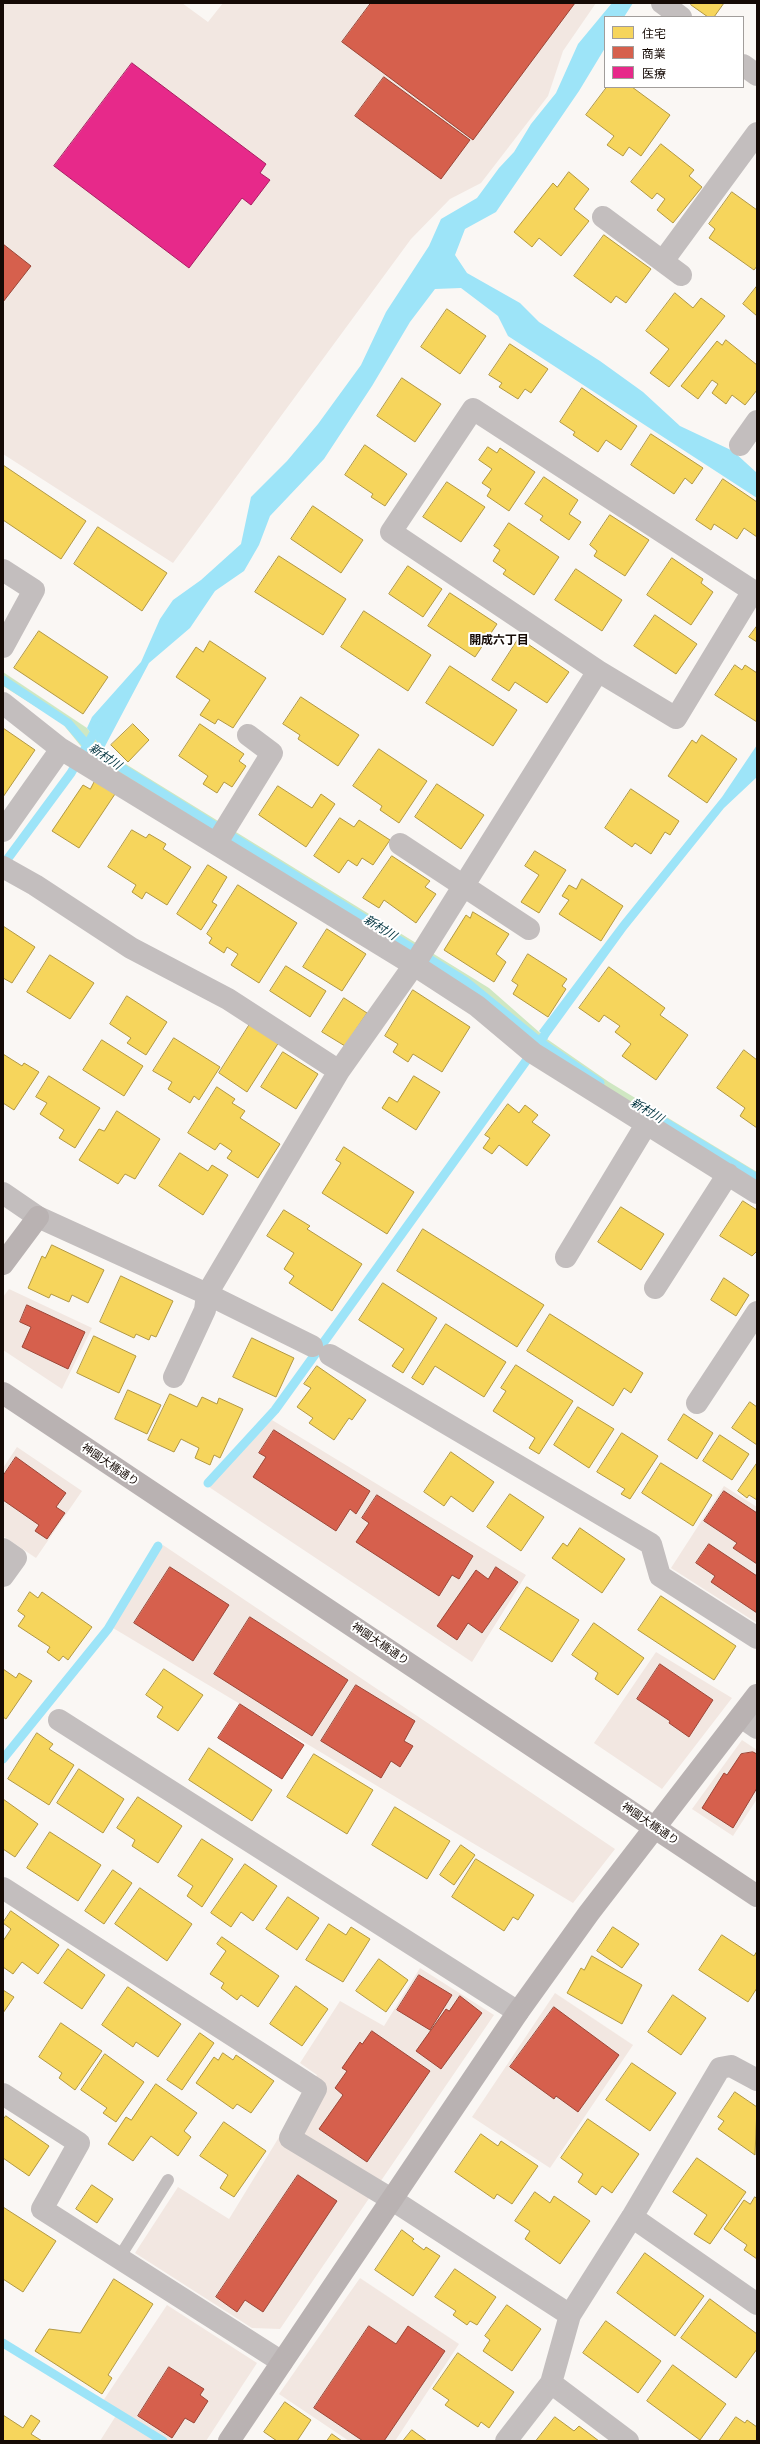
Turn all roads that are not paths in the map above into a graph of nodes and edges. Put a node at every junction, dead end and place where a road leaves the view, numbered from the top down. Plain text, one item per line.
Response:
1 (662, 3) edge
2 (680, 16) edge
3 (744, 65) edge
4 (757, 75) edge
5 (757, 133) edge
6 (603, 218) dead end
7 (663, 262) junction
8 (682, 275) dead end
9 (757, 421) edge
10 (740, 445) dead end
11 (3, 570) edge
12 (3, 647) edge
13 (598, 671) junction
14 (3, 703) edge
15 (248, 735) dead end
16 (65, 752) junction
17 (3, 831) edge
18 (216, 844) junction
19 (400, 844) dead end
20 (9, 870) edge
21 (464, 886) junction
22 (530, 929) dead end
23 (414, 965) junction
24 (340, 1071) junction
25 (646, 1123) junction
26 (728, 1174) junction
27 (757, 1192) edge
28 (3, 1193) edge
29 (38, 1217) junction
30 (566, 1256) dead end
31 (3, 1264) edge
32 (655, 1288) dead end
33 (207, 1294) junction
34 (757, 1312) edge
35 (174, 1377) dead end
36 (3, 1393) edge
37 (697, 1403) dead end
38 (3, 1549) edge
39 (3, 1576) edge
40 (757, 1638) edge
41 (757, 1695) edge
42 (60, 1720) dead end
43 (749, 1723) edge
44 (656, 1828) junction
45 (3, 1888) edge
46 (757, 1896) edge
47 (518, 2012) junction
48 (757, 2080) edge
49 (3, 2094) edge
50 (168, 2180) dead end
51 (391, 2199) junction
52 (632, 2217) junction
53 (119, 2258) junction
54 (757, 2304) edge
55 (570, 2315) junction
56 (282, 2362) junction
57 (551, 2383) junction
58 (229, 2441) edge
59 (506, 2441) edge
60 (628, 2441) edge

1 - 2 street
3 - 4 street
5 - 7 street
6 - 7 street
7 - 8 street
9 - 10 street
11 - 12 street
13 - 13 street
13 - 21 street
14 - 16 street
15 - 18 street
16 - 17 street
16 - 18 street
18 - 23 street
19 - 21 street
20 - 24 street
21 - 22 street
21 - 23 street
23 - 24 street
23 - 25 street
24 - 33 street
25 - 26 street
25 - 30 street
26 - 27 street
26 - 32 street
28 - 29 street
29 - 31 street
29 - 33 street
33 - 35 street
33 - 40 street
34 - 37 street
36 - 44 street, 神園大橋通り
38 - 39 street
41 - 43 street
42 - 47 street
43 - 44 street
44 - 46 street, 神園大橋通り
44 - 47 street
45 - 51 street
47 - 51 street
48 - 52 street
49 - 53 street
50 - 53 lane
51 - 55 street
51 - 56 street
52 - 54 street
52 - 55 street
53 - 56 street
55 - 57 street
56 - 58 street
57 - 59 street
57 - 60 street

